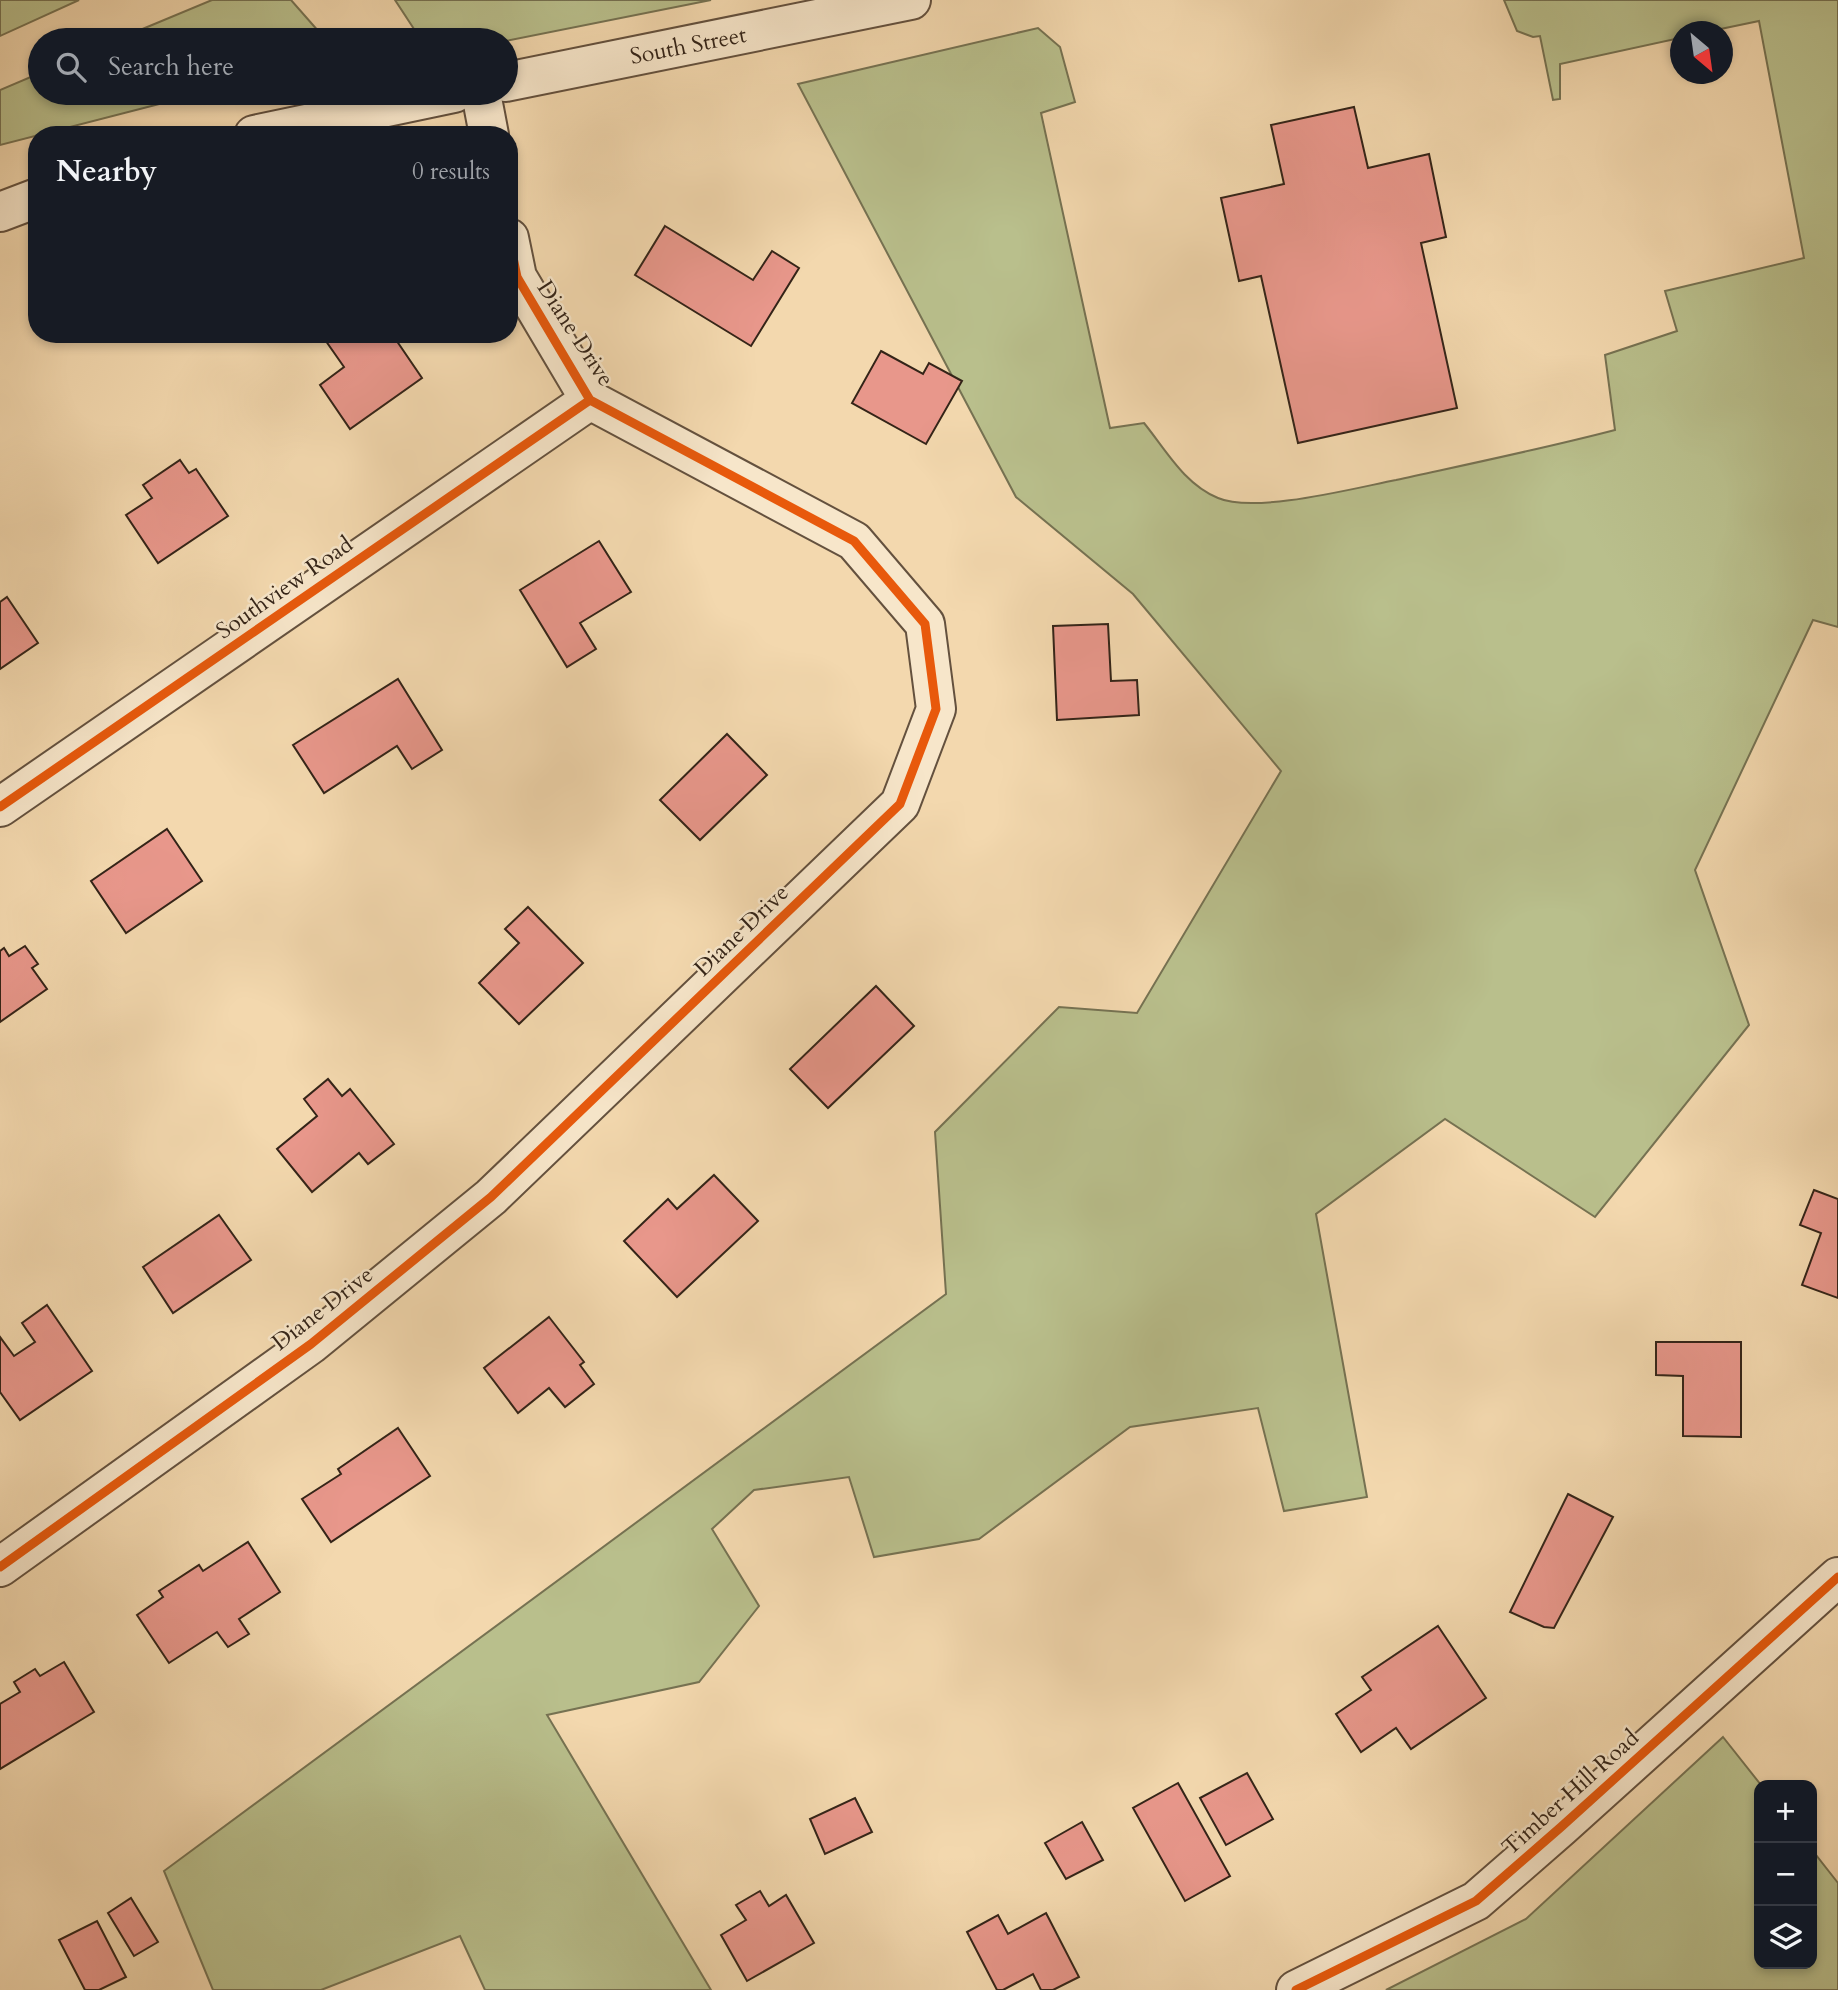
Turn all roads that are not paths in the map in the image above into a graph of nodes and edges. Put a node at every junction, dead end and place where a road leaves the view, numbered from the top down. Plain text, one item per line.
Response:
1 (911, 0) edge
2 (518, 80) edge
3 (397, 105) edge
4 (483, 105) edge
5 (297, 126) edge
6 (487, 126) edge
7 (28, 201) edge
8 (0, 212) edge
9 (518, 278) edge
10 (590, 400) junction
11 (0, 807) edge
12 (0, 1567) edge
13 (1838, 1577) edge
14 (1296, 1990) edge

1 - 2 street, South Street
3 - 5 street
4 - 6 street
7 - 8 street
9 - 10 street, Diane Drive
10 - 11 street, Southview Road
10 - 12 street, Diane Drive
13 - 14 street, Timber Hill Road

